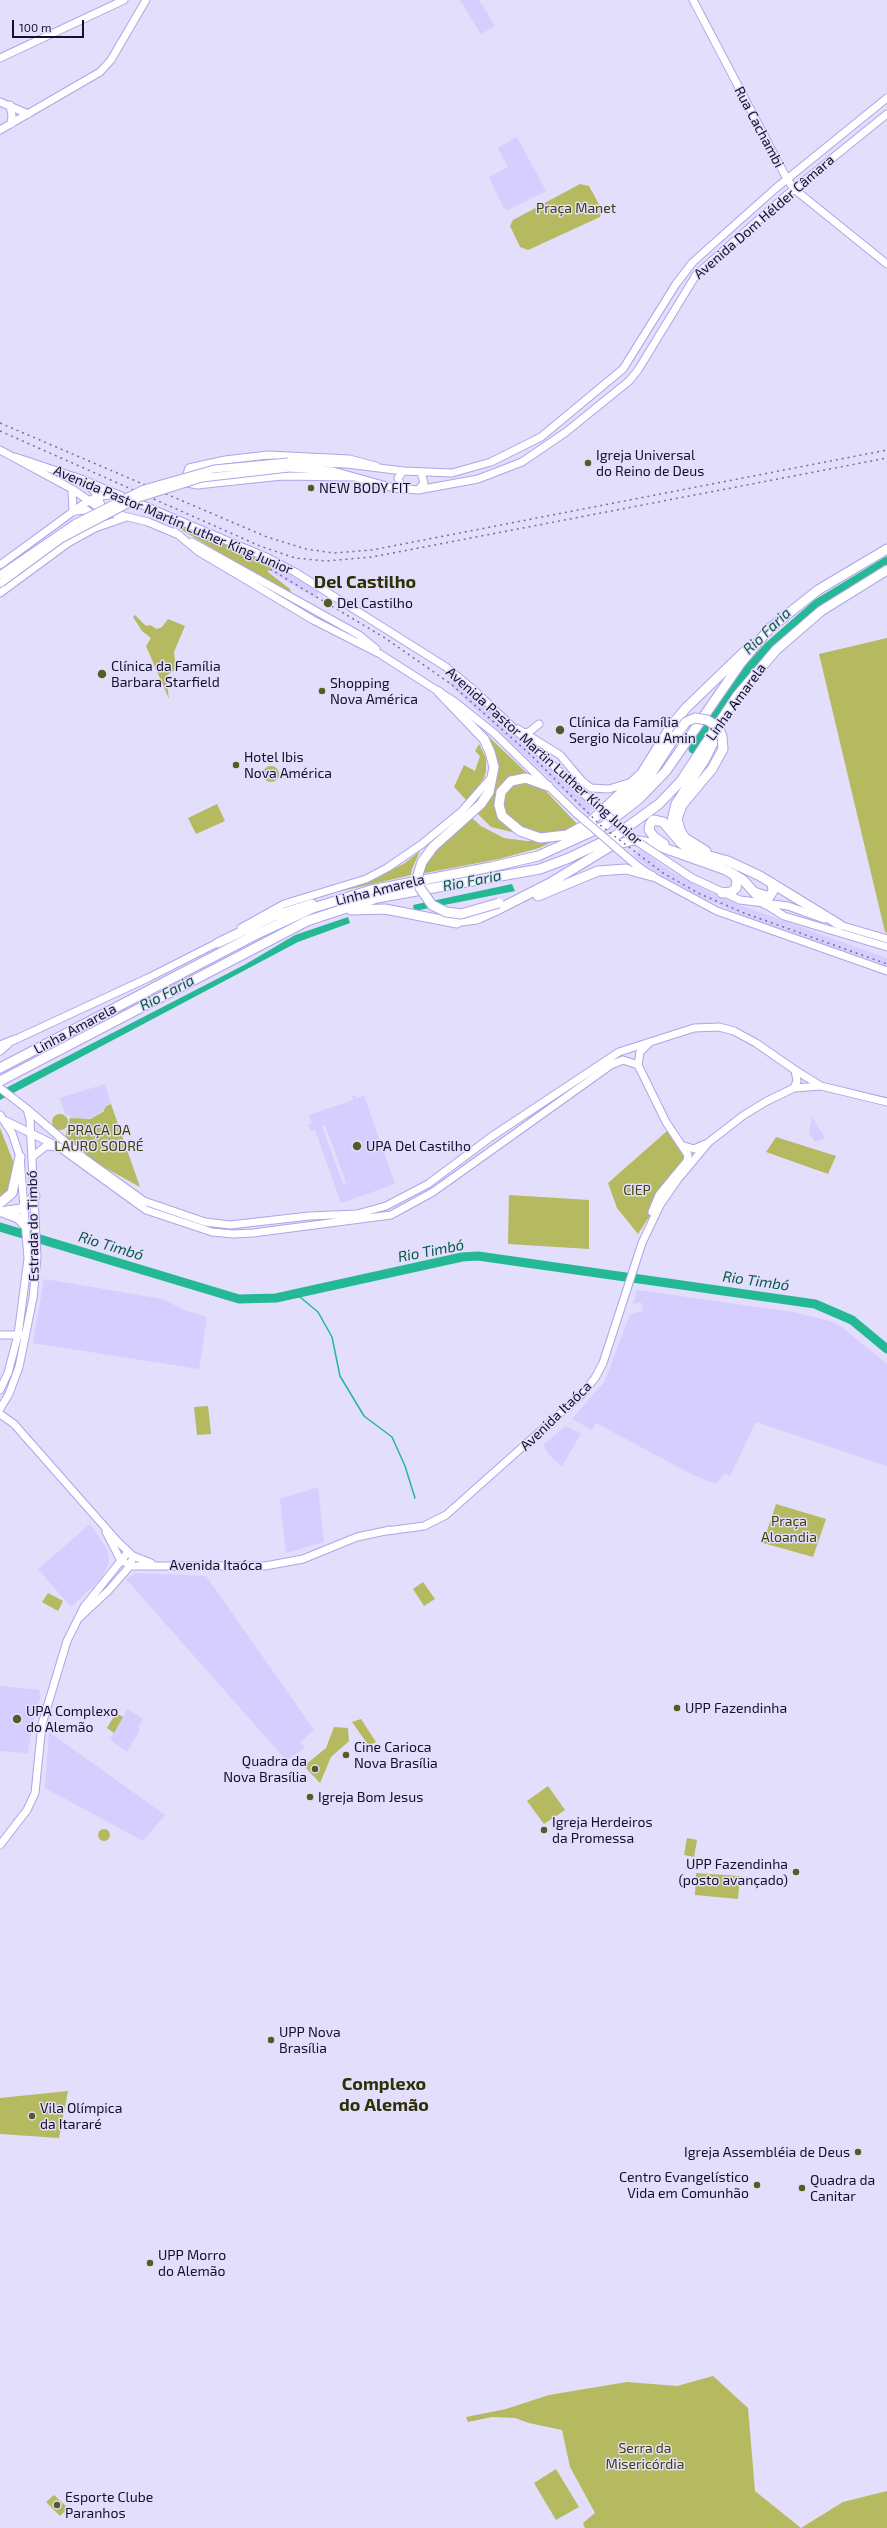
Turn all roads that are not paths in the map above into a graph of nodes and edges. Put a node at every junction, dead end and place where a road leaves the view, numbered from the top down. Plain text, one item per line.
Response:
1 (124, 0) edge
2 (693, 0) edge
3 (143, 1) edge
4 (0, 58) edge
5 (887, 98) edge
6 (0, 102) edge
7 (10, 105) junction
8 (28, 114) junction
9 (887, 114) edge
10 (11, 124) junction
11 (0, 130) edge
12 (829, 146) junction
13 (828, 161) junction
14 (786, 180) junction
15 (794, 189) junction
16 (887, 264) edge
17 (2, 451) edge
18 (15, 457) junction
19 (288, 465) junction
20 (380, 467) junction
21 (403, 471) junction
22 (421, 472) junction
23 (356, 477) junction
24 (81, 479) junction
25 (72, 489) junction
26 (402, 489) junction
27 (418, 490) junction
28 (117, 495) junction
29 (98, 496) junction
30 (124, 499) junction
31 (89, 501) junction
32 (104, 511) junction
33 (73, 512) junction
34 (130, 518) junction
35 (95, 528) junction
36 (887, 549) edge
37 (0, 565) edge
38 (887, 570) edge
39 (0, 575) edge
40 (0, 583) edge
41 (0, 593) edge
42 (769, 630) junction
43 (439, 692) junction
44 (724, 716) junction
45 (505, 721) junction
46 (539, 724) dead end
47 (524, 733) junction
48 (493, 776) junction
49 (639, 782) junction
50 (548, 786) junction
51 (604, 826) junction
52 (615, 836) junction
53 (675, 837) junction
54 (718, 858) junction
55 (692, 859) junction
56 (734, 874) junction
57 (652, 876) junction
58 (772, 883) junction
59 (752, 890) junction
60 (722, 893) junction
61 (333, 901) junction
62 (765, 904) junction
63 (332, 912) junction
64 (453, 922) junction
65 (840, 925) junction
66 (887, 939) edge
67 (218, 943) junction
68 (887, 947) edge
69 (887, 971) edge
70 (15, 1039) junction
71 (651, 1041) junction
72 (0, 1044) edge
73 (8, 1044) junction
74 (0, 1048) edge
75 (0, 1051) edge
76 (638, 1065) junction
77 (3, 1067) edge
78 (795, 1070) junction
79 (0, 1081) edge
80 (821, 1086) junction
81 (0, 1088) edge
82 (794, 1088) junction
83 (887, 1102) edge
84 (27, 1109) junction
85 (0, 1115) edge
86 (6, 1121) junction
87 (31, 1133) junction
88 (491, 1137) junction
89 (709, 1142) junction
90 (497, 1146) junction
91 (684, 1146) junction
92 (59, 1147) junction
93 (20, 1157) junction
94 (32, 1157) junction
95 (407, 1195) junction
96 (35, 1196) junction
97 (0, 1203) edge
98 (413, 1205) junction
99 (25, 1206) junction
100 (0, 1212) edge
101 (309, 1216) junction
102 (322, 1225) junction
103 (649, 1227) junction
104 (294, 1228) junction
105 (27, 1233) junction
106 (28, 1266) junction
107 (36, 1266) junction
108 (0, 1335) edge
109 (18, 1335) junction
110 (26, 1336) junction
111 (0, 1390) edge
112 (5, 1401) junction
113 (0, 1409) edge
114 (0, 1414) edge
115 (14, 1424) junction
116 (102, 1524) junction
117 (130, 1554) junction
118 (120, 1559) junction
119 (159, 1565) junction
120 (130, 1566) junction
121 (77, 1619) junction
122 (0, 1845) edge

1 - 4 main road
2 - 14 main road, Rua Cachambi
3 - 8 main road
5 - 12 main road, Avenida Dom Hélder Câmara
6 - 7 main road
7 - 8 main road
7 - 10 main road
8 - 10 main road
9 - 13 main road, Avenida Dom Hélder Câmara
10 - 11 main road
12 - 13 main road
12 - 14 main road, Avenida Dom Hélder Câmara
13 - 15 main road, Avenida Dom Hélder Câmara
14 - 15 main road, Rua Cachambi
14 - 22 main road, Avenida Dom Hélder Câmara
15 - 16 main road, Rua Cachambi
15 - 27 main road, Avenida Dom Hélder Câmara
17 - 18 main road, Avenida Pastor Martin Luther King Junior
18 - 24 main road, Avenida Pastor Martin Luther King Junior
18 - 25 main road, Avenida Pastor Martin Luther King Junior
19 - 20 main road, Avenida Dom Hélder Câmara
19 - 23 main road, Avenida Dom Hélder Câmara
19 - 39 main road, bridge
19 - 40 main road, bridge
20 - 21 main road, Avenida Dom Hélder Câmara
20 - 23 main road, Avenida Dom Hélder Câmara
21 - 22 main road, Avenida Dom Hélder Câmara
21 - 26 main road
22 - 27 main road
23 - 26 main road, Avenida Dom Hélder Câmara
24 - 28 main road, Avenida Pastor Martin Luther King Junior
24 - 29 main road
25 - 31 main road, Avenida Pastor Martin Luther King Junior
25 - 33 main road
26 - 27 main road, Avenida Dom Hélder Câmara
28 - 29 main road
28 - 30 main road, Avenida Pastor Martin Luther King Junior
29 - 31 main road
29 - 32 main road
30 - 34 main road
30 - 45 main road, Avenida Pastor Martin Luther King Junior
31 - 32 main road, Avenida Pastor Martin Luther King Junior
31 - 33 main road
32 - 34 main road, Avenida Pastor Martin Luther King Junior
32 - 35 main road
33 - 35 main road
33 - 37 main road
34 - 35 main road
34 - 43 main road, Avenida Pastor Martin Luther King Junior
35 - 41 main road
36 - 42 highway, Linha Amarela
38 - 44 highway, Linha Amarela
42 - 49 highway
42 - 51 highway, Linha Amarela
43 - 48 highway
43 - 50 main road, Avenida Pastor Martin Luther King Junior
44 - 52 highway, Linha Amarela
44 - 53 highway
45 - 47 main road
45 - 60 main road, Avenida Pastor Martin Luther King Junior, bridge
46 - 47 main road
47 - 49 main road
48 - 52 highway, bridge
48 - 67 main road, Linha Amarela
49 - 50 highway
49 - 51 highway
49 - 54 highway, bridge
50 - 57 main road, Avenida Pastor Martin Luther King Junior, bridge
51 - 61 highway, Linha Amarela
52 - 63 highway, Linha Amarela
53 - 54 highway
53 - 55 highway
54 - 58 highway
55 - 56 highway
55 - 64 highway
56 - 59 highway
56 - 60 highway
57 - 64 highway
57 - 69 main road, Avenida Pastor Martin Luther King Junior
58 - 59 highway
58 - 65 highway
59 - 62 highway
60 - 62 main road, Avenida Pastor Martin Luther King Junior
61 - 67 highway
61 - 77 highway, Linha Amarela
62 - 65 main road, Avenida Pastor Martin Luther King Junior
62 - 68 main road
63 - 64 highway
63 - 79 highway, Linha Amarela
65 - 66 main road, Avenida Pastor Martin Luther King Junior
67 - 70 main road, Linha Amarela
70 - 72 main road
70 - 73 main road, Linha Amarela
71 - 76 main road
71 - 78 main road
71 - 88 main road
73 - 74 main road, Linha Amarela
73 - 75 main road
76 - 90 main road
76 - 91 main road
78 - 80 main road
78 - 82 main road
80 - 82 main road, Avenida Itaóca
80 - 83 main road
81 - 84 main road
82 - 89 main road, Avenida Itaóca
84 - 87 main road, Estrada do Timbó
84 - 101 main road
85 - 86 main road
86 - 87 main road
86 - 93 main road, Estrada do Timbó
87 - 92 main road
87 - 94 main road, Estrada do Timbó
88 - 90 main road
88 - 95 main road
89 - 91 main road
89 - 103 main road, Avenida Itaóca
90 - 98 main road
91 - 103 main road, Avenida Itaóca
92 - 94 main road
92 - 104 main road
93 - 97 highway
93 - 99 main road, Estrada do Timbó
94 - 96 main road, Estrada do Timbó
95 - 98 main road
95 - 101 main road
96 - 99 highway
96 - 107 main road, Estrada do Timbó
98 - 102 main road
99 - 100 highway
99 - 105 main road, Estrada do Timbó
100 - 105 highway
101 - 102 main road
101 - 104 main road
102 - 104 main road
103 - 119 main road, Avenida Itaóca
105 - 106 main road, Estrada do Timbó
106 - 107 main road
106 - 109 main road, Estrada do Timbó
107 - 110 main road, Estrada do Timbó
108 - 109 main road
109 - 110 main road
109 - 111 main road, Estrada do Timbó
110 - 112 main road, Estrada do Timbó
112 - 113 main road, Estrada do Timbó
112 - 115 main road
114 - 115 main road, Avenida Itaóca
115 - 116 main road, Avenida Itaóca
116 - 117 main road, Avenida Itaóca
116 - 118 main road, Avenida Itaóca
117 - 118 main road
117 - 119 main road, Avenida Itaóca
117 - 120 main road
118 - 120 main road, Avenida Itaóca
118 - 121 main road
119 - 120 main road, Avenida Itaóca
120 - 121 main road
121 - 122 main road

